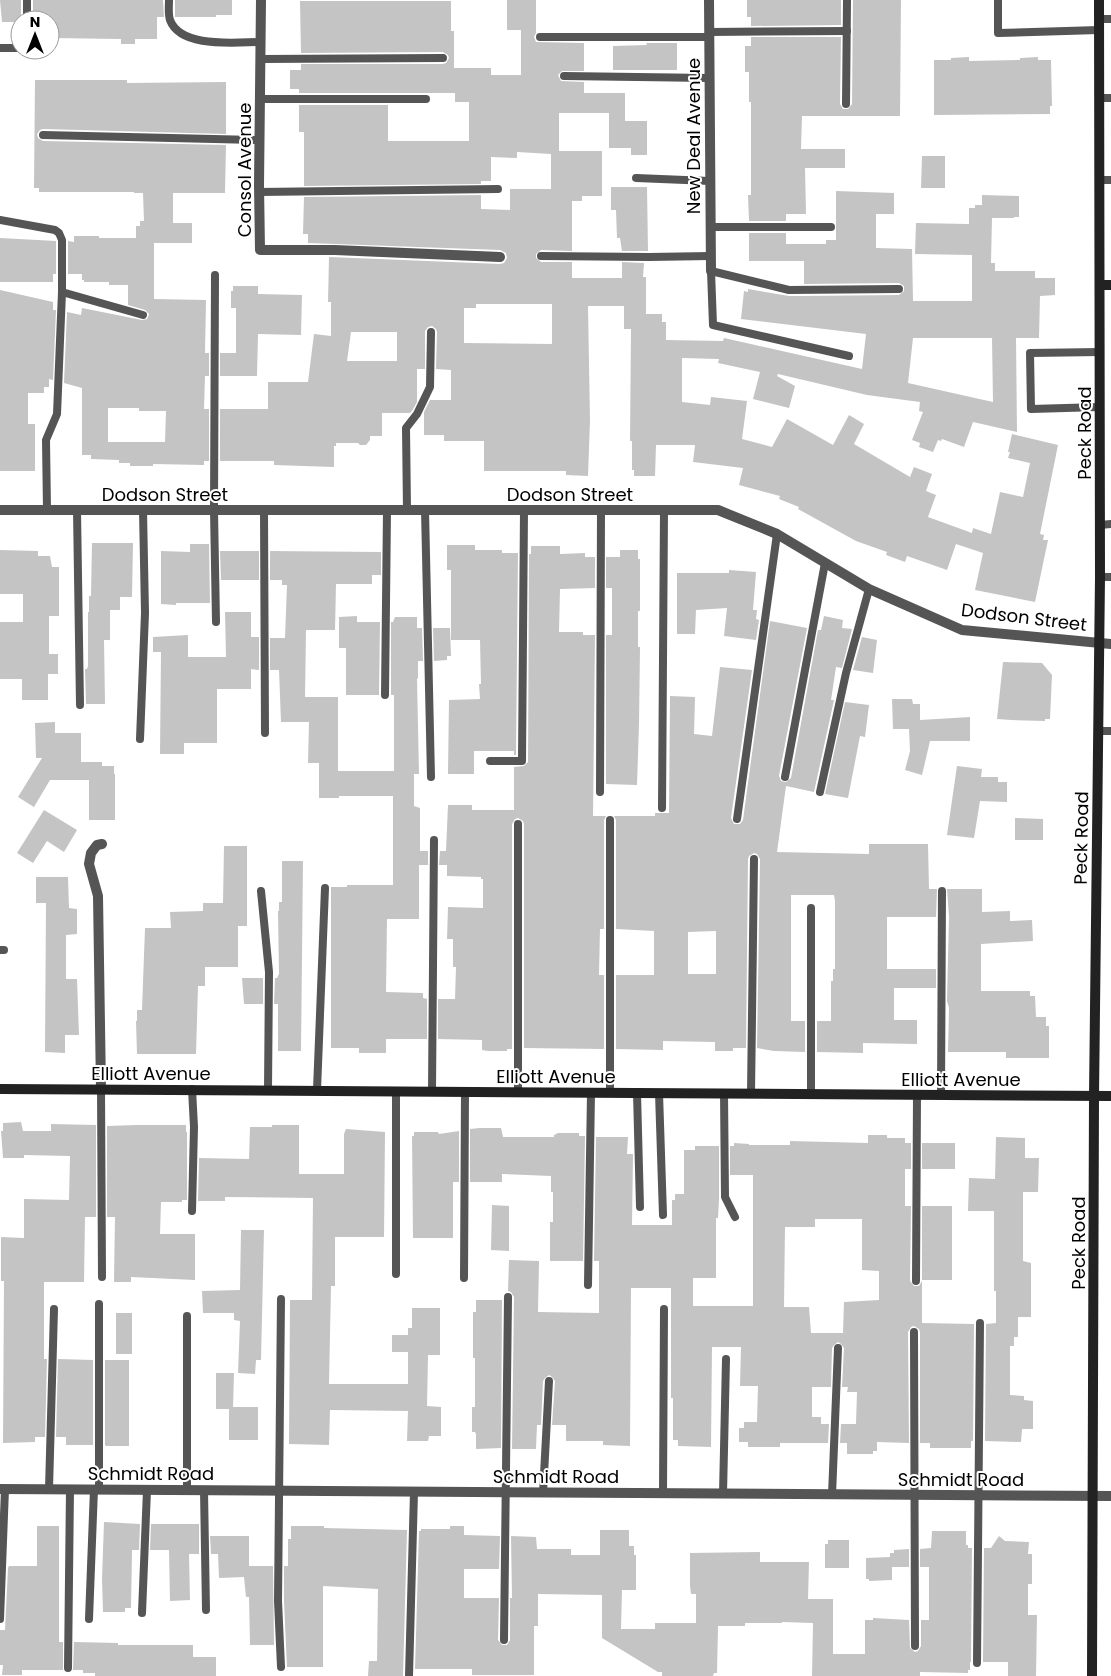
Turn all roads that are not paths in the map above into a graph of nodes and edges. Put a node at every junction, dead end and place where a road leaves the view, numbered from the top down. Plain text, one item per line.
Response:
1 (169, 0) edge
2 (261, 0) edge
3 (709, 0) edge
4 (847, 0) edge
5 (998, 0) edge
6 (1099, 0) edge
7 (1099, 19) junction
8 (1111, 19) edge
9 (1099, 30) junction
10 (847, 31) junction
11 (709, 34) junction
12 (540, 37) dead end
13 (261, 42) junction
14 (443, 58) dead end
15 (261, 59) junction
16 (564, 76) dead end
17 (709, 78) junction
18 (1100, 98) junction
19 (1111, 98) edge
20 (260, 99) junction
21 (426, 99) dead end
22 (846, 104) dead end
23 (43, 135) dead end
24 (260, 140) junction
25 (636, 178) dead end
26 (1100, 180) junction
27 (1111, 180) edge
28 (710, 181) junction
29 (498, 189) dead end
30 (259, 192) junction
31 (0, 220) edge
32 (710, 227) junction
33 (831, 227) dead end
34 (541, 256) dead end
35 (711, 256) junction
36 (500, 257) dead end
37 (711, 271) junction
38 (215, 275) dead end
39 (1100, 285) junction
40 (1111, 285) edge
41 (899, 289) dead end
42 (62, 292) junction
43 (143, 315) dead end
44 (431, 332) dead end
45 (1100, 352) junction
46 (849, 356) dead end
47 (1100, 408) junction
48 (0, 510) edge
49 (47, 510) junction
50 (77, 510) junction
51 (143, 510) junction
52 (214, 510) junction
53 (264, 510) junction
54 (387, 510) junction
55 (407, 510) junction
56 (425, 510) junction
57 (524, 510) junction
58 (601, 510) junction
59 (664, 510) junction
60 (1111, 524) edge
61 (1100, 525) junction
62 (777, 534) junction
63 (825, 563) junction
64 (1100, 577) junction
65 (1111, 577) edge
66 (869, 589) junction
67 (216, 622) dead end
68 (1100, 642) junction
69 (1111, 644) edge
70 (385, 695) dead end
71 (80, 705) dead end
72 (1099, 731) junction
73 (1111, 731) edge
74 (265, 733) dead end
75 (140, 739) dead end
76 (490, 761) dead end
77 (431, 777) dead end
78 (785, 777) dead end
79 (600, 792) dead end
80 (820, 792) dead end
81 (662, 808) dead end
82 (736, 819) dead end
83 (610, 820) dead end
84 (518, 824) dead end
85 (434, 840) dead end
86 (102, 844) dead end
87 (754, 859) dead end
88 (325, 888) dead end
89 (261, 891) dead end
90 (942, 891) dead end
91 (811, 908) dead end
92 (0, 1089) edge
93 (101, 1089) junction
94 (192, 1089) junction
95 (268, 1090) junction
96 (317, 1090) junction
97 (396, 1091) junction
98 (432, 1091) junction
99 (465, 1091) junction
100 (518, 1092) junction
101 (591, 1092) junction
102 (610, 1092) junction
103 (637, 1093) junction
104 (658, 1093) junction
105 (724, 1093) junction
106 (751, 1094) junction
107 (811, 1094) junction
108 (917, 1095) junction
109 (941, 1095) junction
110 (1094, 1096) junction
111 (1111, 1096) edge
112 (640, 1207) dead end
113 (192, 1211) dead end
114 (663, 1215) dead end
115 (735, 1217) dead end
116 (396, 1274) dead end
117 (102, 1277) dead end
118 (464, 1278) dead end
119 (916, 1281) dead end
120 (588, 1285) dead end
121 (508, 1297) dead end
122 (281, 1299) dead end
123 (99, 1304) dead end
124 (54, 1309) dead end
125 (664, 1309) dead end
126 (187, 1316) dead end
127 (980, 1323) dead end
128 (914, 1332) dead end
129 (838, 1348) dead end
130 (726, 1359) dead end
131 (549, 1381) dead end
132 (3, 1489) edge
133 (49, 1489) junction
134 (70, 1489) junction
135 (96, 1490) junction
136 (147, 1490) junction
137 (187, 1490) junction
138 (204, 1490) junction
139 (279, 1491) junction
140 (414, 1492) junction
141 (506, 1492) junction
142 (543, 1492) junction
143 (663, 1494) junction
144 (723, 1494) junction
145 (832, 1495) junction
146 (915, 1495) junction
147 (978, 1496) junction
148 (1093, 1496) junction
149 (1111, 1496) edge
150 (206, 1610) dead end
151 (142, 1613) dead end
152 (0, 1619) edge
153 (89, 1619) dead end
154 (504, 1640) dead end
155 (915, 1646) dead end
156 (977, 1663) dead end
157 (281, 1667) dead end
158 (68, 1668) dead end
159 (409, 1676) edge
160 (1092, 1676) edge

1 - 13 lane
2 - 13 street, Consol Avenue
3 - 11 street, New Deal Avenue
4 - 10 lane
5 - 9 lane
6 - 7 main road, Peck Road
7 - 8 lane
7 - 9 main road, Peck Road
9 - 18 main road, Peck Road
10 - 11 lane
10 - 22 lane
11 - 12 lane
11 - 17 street, New Deal Avenue
13 - 15 street, Consol Avenue
14 - 15 lane
15 - 20 street, Consol Avenue
16 - 17 lane
17 - 28 street, New Deal Avenue
18 - 19 lane
18 - 26 main road, Peck Road
20 - 21 lane
20 - 24 street, Consol Avenue
23 - 24 lane
24 - 30 street, Consol Avenue
25 - 28 lane
26 - 27 lane
26 - 39 main road, Peck Road
28 - 32 street, New Deal Avenue
29 - 30 lane
30 - 36 street, Consol Avenue
31 - 42 lane
32 - 33 lane
32 - 35 street, New Deal Avenue
34 - 35 lane
35 - 37 street, New Deal Avenue
37 - 41 lane
37 - 46 lane
38 - 52 lane
39 - 40 main road
39 - 45 main road, Peck Road
42 - 43 lane
42 - 49 lane
44 - 55 lane
45 - 47 main road, Peck Road
45 - 47 lane
47 - 61 main road, Peck Road
48 - 49 street, Dodson Street
49 - 50 street, Dodson Street
50 - 51 street, Dodson Street
50 - 71 lane
51 - 52 street, Dodson Street
51 - 75 lane
52 - 53 street, Dodson Street
52 - 67 lane
53 - 54 street, Dodson Street
53 - 74 lane
54 - 55 street, Dodson Street
54 - 70 lane
55 - 56 street, Dodson Street
56 - 57 street, Dodson Street
56 - 77 lane
57 - 58 street, Dodson Street
57 - 76 lane
58 - 59 street, Dodson Street
58 - 79 lane
59 - 62 street, Dodson Street
59 - 81 lane
60 - 61 lane
61 - 64 main road, Peck Road
62 - 63 street, Dodson Street
62 - 82 lane
63 - 66 street, Dodson Street
63 - 78 lane
64 - 65 lane
64 - 68 main road, Peck Road
66 - 68 street, Dodson Street
66 - 80 lane
68 - 69 street, Dodson Street
68 - 72 main road, Peck Road
72 - 73 lane
72 - 110 main road, Peck Road
83 - 102 lane
84 - 100 lane
85 - 98 lane
86 - 93 street
87 - 106 lane
88 - 96 lane
89 - 95 lane
90 - 109 lane
91 - 107 lane
92 - 93 main road, Elliott Avenue
93 - 94 main road, Elliott Avenue
93 - 117 lane
94 - 95 main road, Elliott Avenue
94 - 113 lane
95 - 96 main road, Elliott Avenue
96 - 97 main road, Elliott Avenue
97 - 98 main road, Elliott Avenue
97 - 116 lane
98 - 99 main road, Elliott Avenue
99 - 100 main road, Elliott Avenue
99 - 118 lane
100 - 101 main road, Elliott Avenue
101 - 102 main road, Elliott Avenue
101 - 120 lane
102 - 103 main road, Elliott Avenue
103 - 104 main road, Elliott Avenue
103 - 112 lane
104 - 105 main road, Elliott Avenue
104 - 114 lane
105 - 106 main road, Elliott Avenue
105 - 115 lane
106 - 107 main road, Elliott Avenue
107 - 108 main road, Elliott Avenue
108 - 109 main road, Elliott Avenue
108 - 119 lane
109 - 110 main road, Elliott Avenue
110 - 111 main road, Elliott Avenue
110 - 148 main road, Peck Road
121 - 141 lane
122 - 139 lane
123 - 135 lane
124 - 133 lane
125 - 143 lane
126 - 137 lane
127 - 147 lane
128 - 146 lane
129 - 145 lane
130 - 144 lane
131 - 142 lane
132 - 133 street, Schmidt Road
132 - 152 lane
133 - 134 street, Schmidt Road
134 - 135 street, Schmidt Road
134 - 158 lane
135 - 136 street, Schmidt Road
135 - 153 lane
136 - 137 street, Schmidt Road
136 - 151 lane
137 - 138 street, Schmidt Road
138 - 139 street, Schmidt Road
138 - 150 lane
139 - 140 street, Schmidt Road
139 - 157 lane
140 - 141 street, Schmidt Road
140 - 159 lane
141 - 142 street, Schmidt Road
141 - 154 lane
142 - 143 street, Schmidt Road
143 - 144 street, Schmidt Road
144 - 145 street, Schmidt Road
145 - 146 street, Schmidt Road
146 - 147 street, Schmidt Road
146 - 155 lane
147 - 148 street, Schmidt Road
147 - 156 lane
148 - 149 street, Schmidt Road
148 - 160 main road, Peck Road

